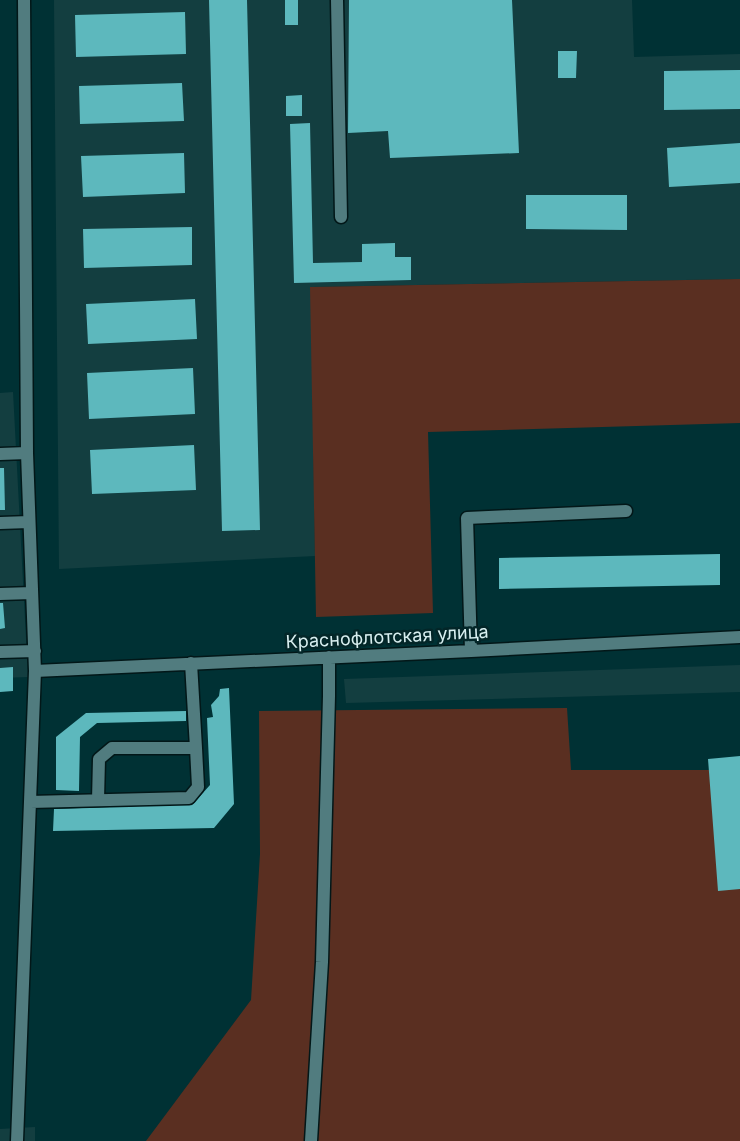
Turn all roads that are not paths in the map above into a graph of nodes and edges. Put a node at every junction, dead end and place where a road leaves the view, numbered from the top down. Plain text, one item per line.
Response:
1 (24, 0) edge
2 (337, 0) edge
3 (341, 217) dead end
4 (27, 453) junction
5 (0, 454) edge
6 (626, 511) dead end
7 (30, 522) junction
8 (0, 523) edge
9 (32, 593) junction
10 (0, 594) edge
11 (740, 637) edge
12 (35, 651) junction
13 (471, 651) junction
14 (0, 652) edge
15 (329, 657) junction
16 (192, 664) junction
17 (35, 671) junction
18 (196, 748) junction
19 (98, 800) junction
20 (30, 802) junction
21 (18, 1141) edge
22 (311, 1141) edge

1 - 4 street
2 - 3 street
4 - 5 street
4 - 7 street
6 - 13 street
7 - 8 street
7 - 9 street
9 - 10 street
9 - 12 street
11 - 13 street, Краснофлотская улица
12 - 14 street
12 - 17 street
13 - 15 street, Краснофлотская улица
15 - 16 street, Краснофлотская улица
15 - 22 street
16 - 17 street, Краснофлотская улица
16 - 18 street
17 - 20 street
18 - 19 street
18 - 19 street
19 - 20 street
20 - 21 street

